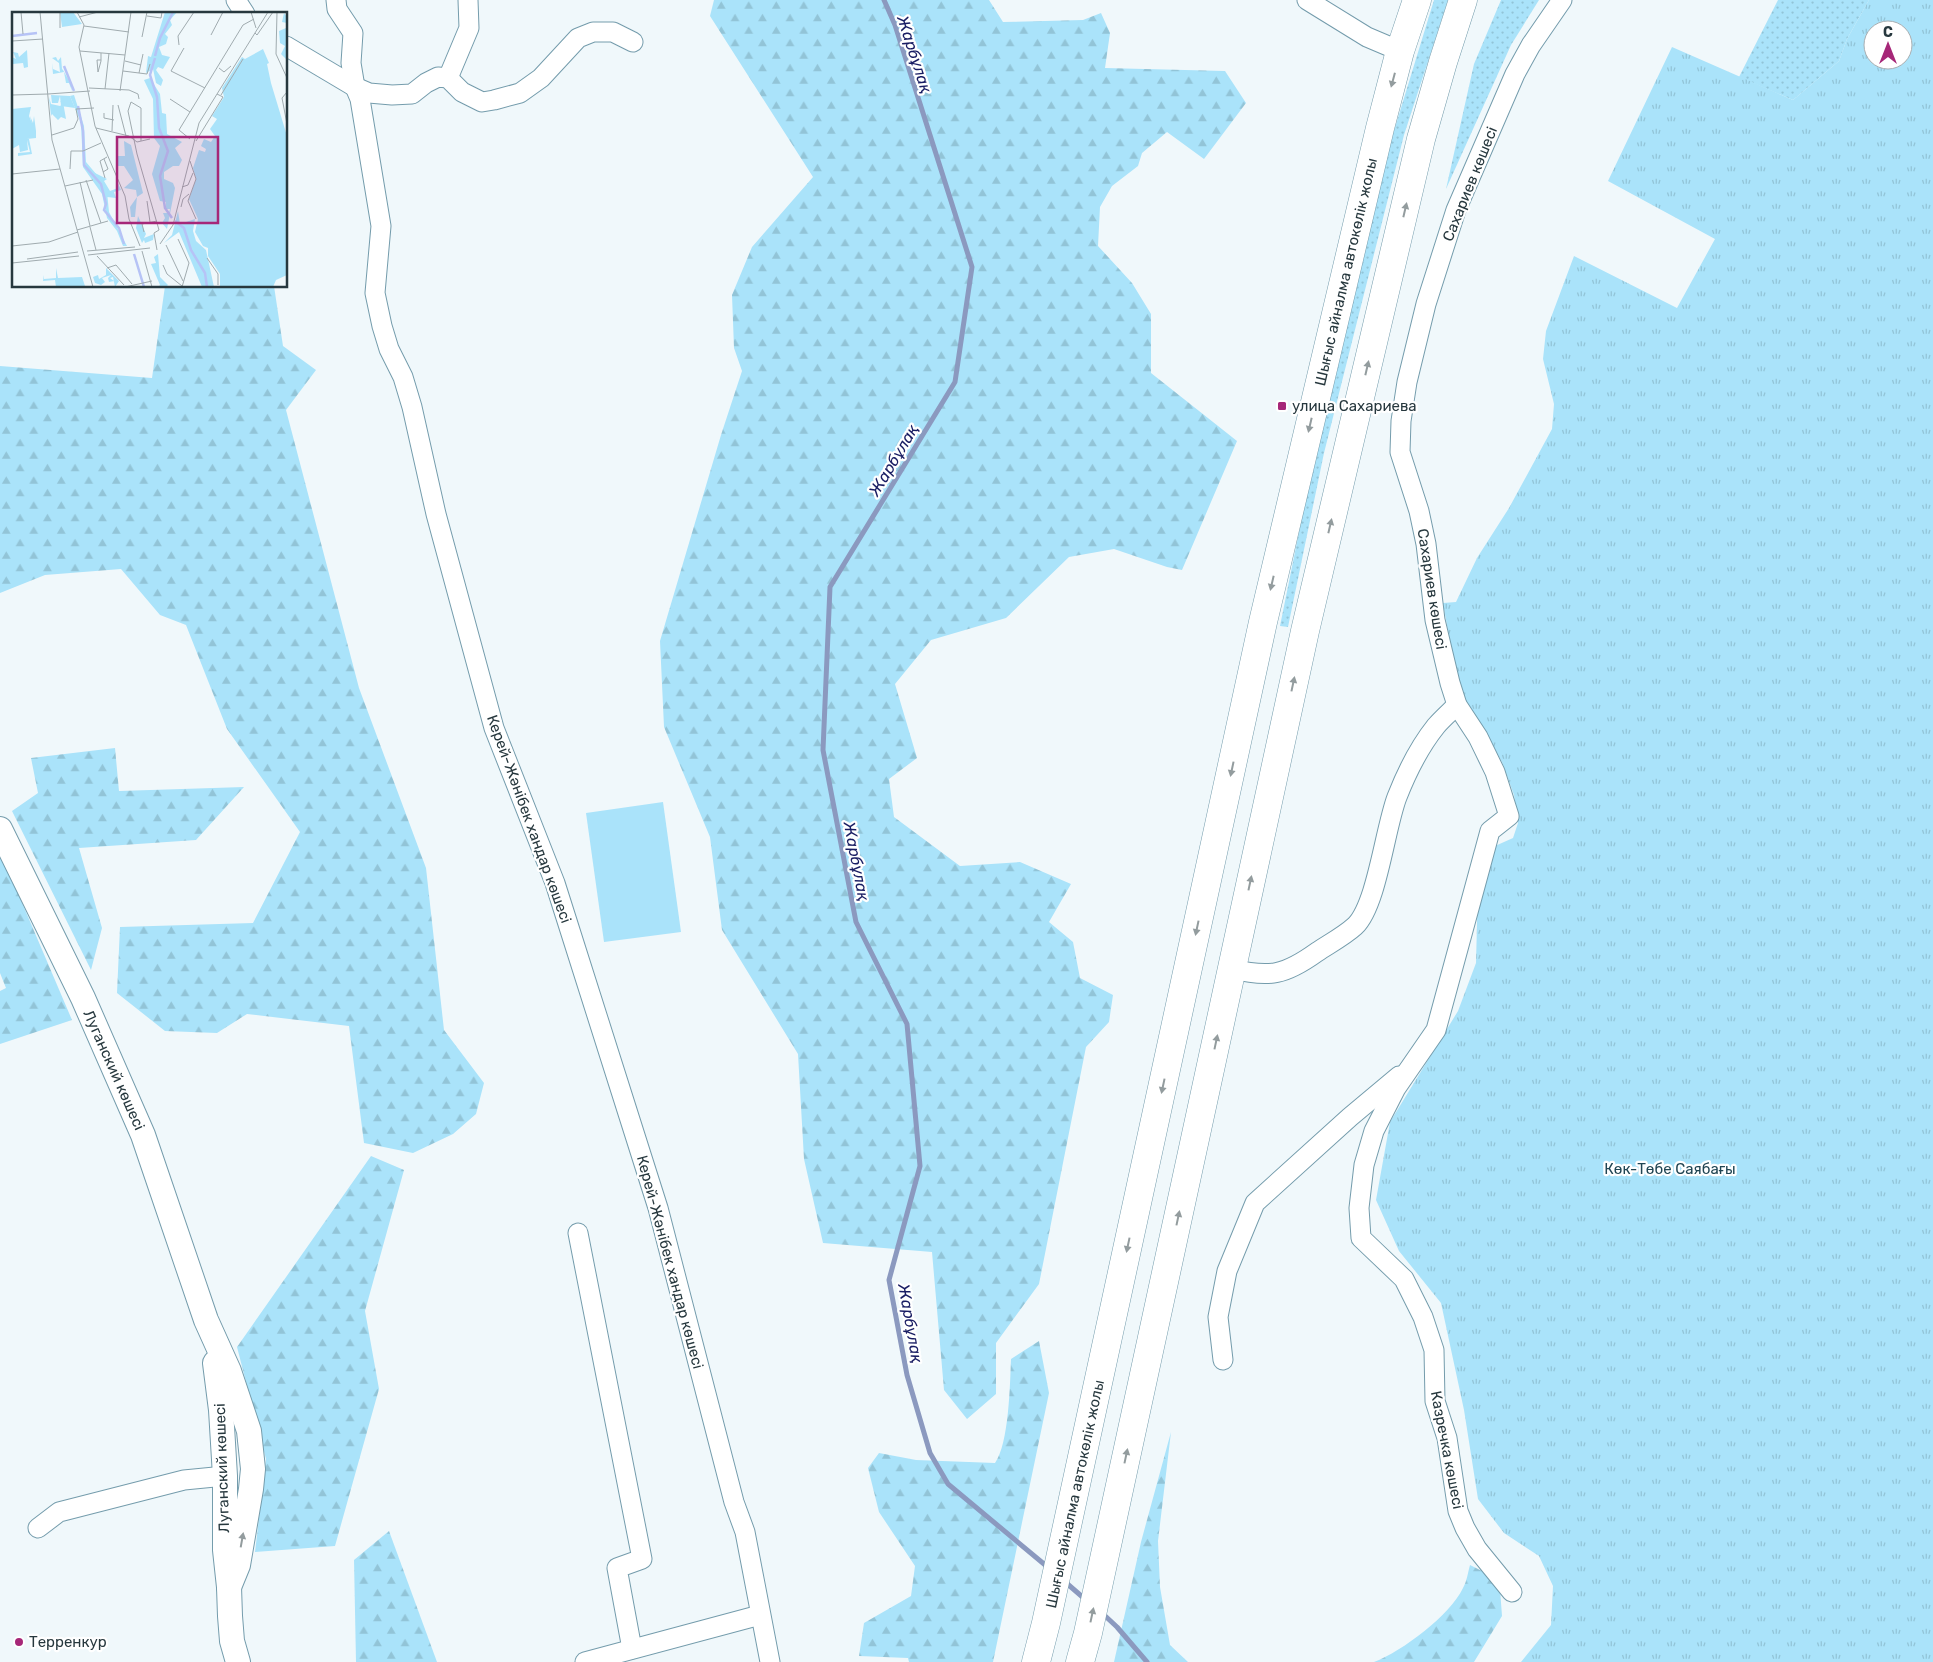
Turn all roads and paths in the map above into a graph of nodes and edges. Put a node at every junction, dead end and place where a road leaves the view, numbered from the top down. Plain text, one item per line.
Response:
1 (236, 0) edge
2 (336, 0) edge
3 (468, 0) edge
4 (1307, 0) edge
5 (1417, 0) edge
6 (1463, 0) edge
7 (1562, 0) edge
8 (245, 12) edge
9 (633, 42) dead end
10 (288, 47) edge
11 (1400, 51) junction
12 (448, 78) junction
13 (355, 87) junction
14 (1457, 705) junction
15 (0, 829) edge
16 (1232, 969) junction
17 (1410, 1067) junction
18 (578, 1233) dead end
19 (206, 1320) junction
20 (1434, 1350) joint
21 (1223, 1360) dead end
22 (225, 1476) junction
23 (38, 1528) dead end
24 (229, 1587) junction
25 (1512, 1592) dead end
26 (760, 1615) junction
27 (632, 1649) junction
28 (238, 1662) edge
29 (585, 1662) edge
30 (770, 1662) edge
31 (1036, 1662) edge
32 (1080, 1662) edge

1 - 8 street
2 - 13 street, Керей-Жәнібек хандар көшесі
3 - 12 street
4 - 11 street
5 - 11 main road, Шығыс айналма автокөлік жолы
16 -> 6 main road
7 - 14 street, Сахариев көшесі
9 - 12 street
10 - 13 street
11 -> 31 main road, Шығыс айналма автокөлік жолы
12 - 13 street
13 - 26 street, Керей-Жәнібек хандар көшесі
14 - 16 street
14 - 17 street, Сахариев көшесі
15 - 19 street, Луганский көшесі
32 -> 16 main road
17 - 20 street, Сахариев көшесі
17 - 21 street
18 - 27 street
19 - 22 street, Луганский көшесі
24 -> 19 street, Луганский көшесі
20 - 25 street, Казречка көшесі
22 - 23 street
22 - 24 street, Луганский көшесі
24 - 28 street, Луганский көшесі
26 - 27 street
26 - 30 street, Керей-Жәнібек хандар көшесі
27 - 29 street

